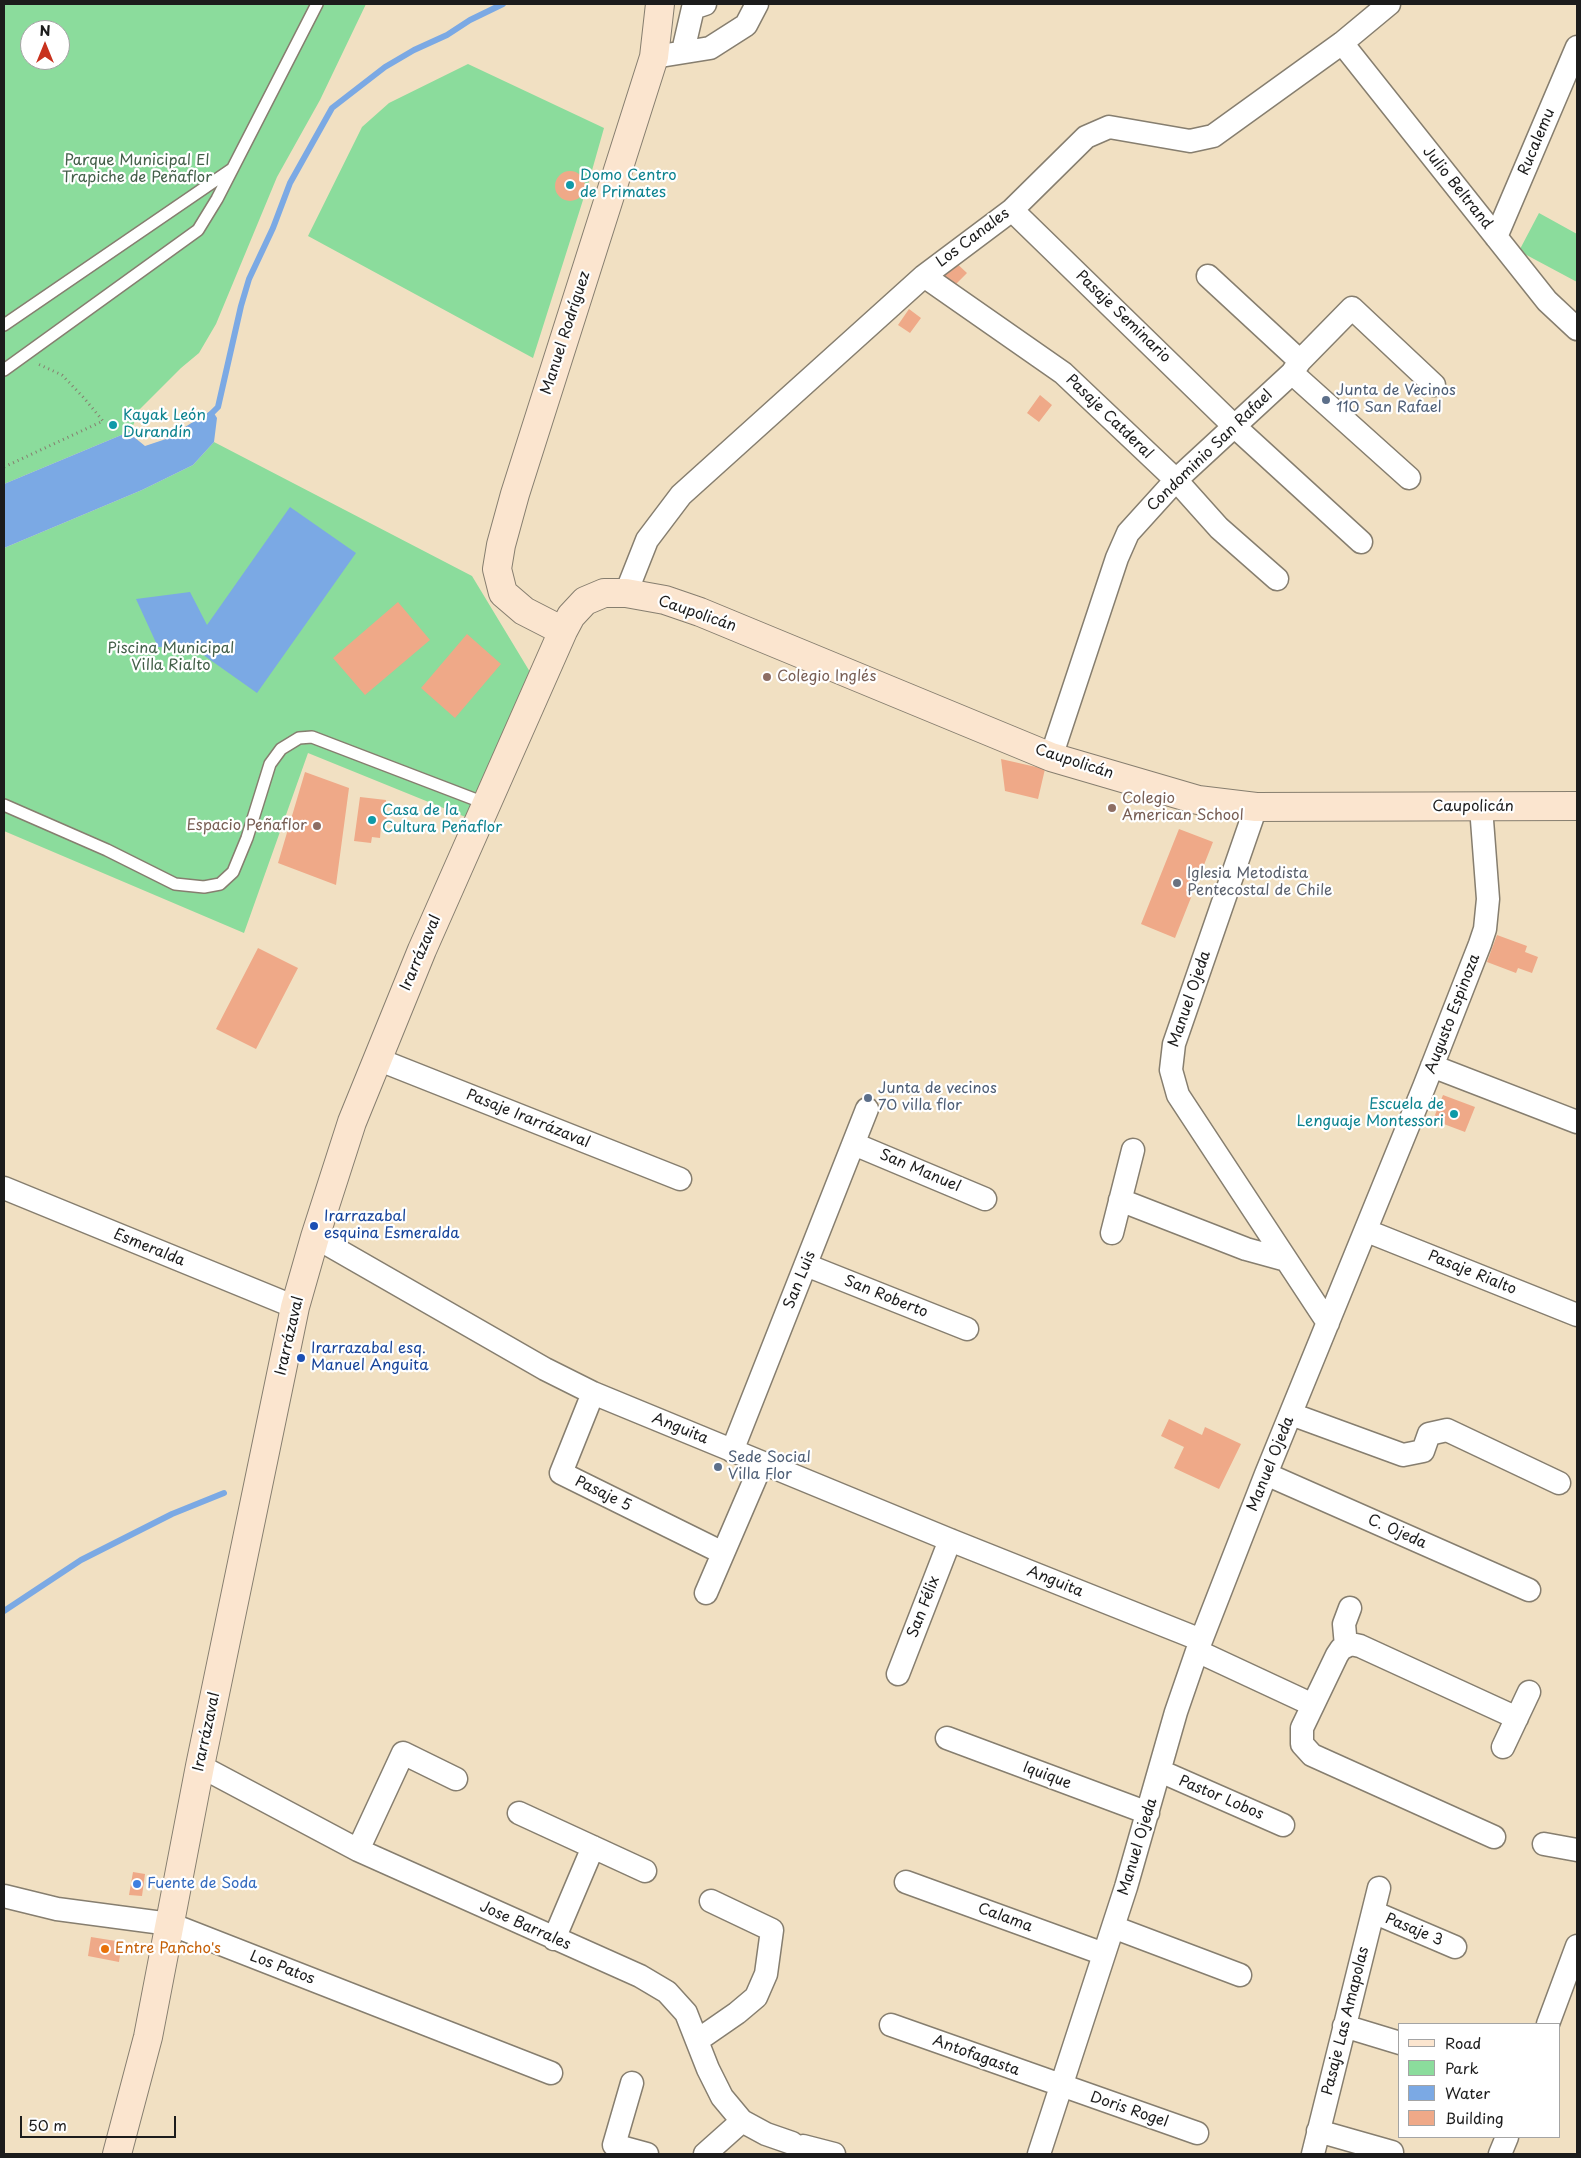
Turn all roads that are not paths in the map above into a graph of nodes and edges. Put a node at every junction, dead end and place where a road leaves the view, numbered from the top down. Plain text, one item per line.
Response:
1 (317, 4) edge
2 (660, 4) edge
3 (705, 4) edge
4 (757, 4) edge
5 (1390, 4) edge
6 (1342, 43) junction
7 (1577, 47) edge
8 (683, 51) junction
9 (654, 57) junction
10 (233, 168) junction
11 (1012, 210) junction
12 (1496, 237) junction
13 (924, 276) junction
14 (1208, 276) dead end
15 (4, 325) edge
16 (1577, 330) edge
17 (1296, 367) junction
18 (4, 370) edge
19 (1434, 385) dead end
20 (1233, 425) junction
21 (1409, 478) dead end
22 (1176, 480) junction
23 (1361, 542) dead end
24 (1277, 579) dead end
25 (626, 593) junction
26 (563, 630) junction
27 (1051, 757) junction
28 (487, 804) junction
29 (4, 805) edge
30 (1577, 806) edge
31 (1256, 807) junction
32 (1481, 807) junction
33 (377, 1059) junction
34 (1432, 1066) junction
35 (867, 1109) dead end
36 (1577, 1122) edge
37 (854, 1144) junction
38 (1133, 1150) dead end
39 (680, 1179) dead end
40 (4, 1188) edge
41 (986, 1198) dead end
42 (1120, 1200) junction
43 (1366, 1232) junction
44 (1112, 1233) dead end
45 (315, 1237) junction
46 (1286, 1260) junction
47 (806, 1265) junction
48 (295, 1307) junction
49 (1577, 1315) edge
50 (1328, 1323) junction
51 (967, 1329) dead end
52 (602, 1397) junction
53 (1291, 1414) junction
54 (732, 1451) junction
55 (762, 1463) junction
56 (1266, 1474) junction
57 (1559, 1482) dead end
58 (950, 1540) junction
59 (724, 1553) junction
60 (1529, 1590) dead end
61 (706, 1593) dead end
62 (1350, 1608) dead end
63 (1199, 1646) junction
64 (1346, 1646) junction
65 (898, 1674) dead end
66 (1529, 1692) dead end
67 (1312, 1705) junction
68 (1517, 1718) junction
69 (947, 1738) dead end
70 (1504, 1747) dead end
71 (200, 1766) junction
72 (1160, 1771) junction
73 (456, 1779) dead end
74 (519, 1813) dead end
75 (1148, 1813) junction
76 (1283, 1825) dead end
77 (1494, 1837) dead end
78 (1544, 1844) dead end
79 (593, 1847) junction
80 (358, 1850) junction
81 (1577, 1850) edge
82 (645, 1871) dead end
83 (906, 1882) dead end
84 (1379, 1888) dead end
85 (4, 1896) edge
86 (711, 1902) dead end
87 (1373, 1912) junction
88 (170, 1924) junction
89 (1113, 1928) junction
90 (554, 1939) junction
91 (1577, 1946) edge
92 (1455, 1947) dead end
93 (1104, 1954) junction
94 (1240, 1975) dead end
95 (1548, 2023) edge
96 (891, 2025) dead end
97 (1344, 2026) junction
98 (698, 2040) junction
99 (1398, 2041) edge
100 (551, 2073) dead end
101 (632, 2083) dead end
102 (1061, 2086) junction
103 (742, 2121) junction
104 (1318, 2131) junction
105 (1197, 2133) dead end
106 (1506, 2138) edge
107 (1392, 2152) dead end
108 (117, 2154) edge
109 (647, 2154) edge
110 (704, 2154) edge
111 (834, 2154) edge
112 (1039, 2154) edge
113 (1313, 2154) edge
114 (1500, 2154) edge

1 - 10 lane
2 - 9 main road, Manuel Rodríguez
3 - 8 street
4 - 8 street
5 - 6 street, Los Canales
6 - 11 street, Los Canales
6 - 12 street, Julio Beltrand
7 - 12 street, Rucalemu
8 - 9 street
9 - 26 main road, Manuel Rodríguez
10 - 15 lane
10 - 18 lane
11 - 13 street, Los Canales
11 - 20 street, Pasaje Seminario
12 - 16 street, Julio Beltrand
13 - 22 street, Pasaje Catderal
13 - 25 street, Los Canales
14 - 17 street
17 - 19 street, Condominio San Rafael
17 - 20 street, Condominio San Rafael
17 - 21 street
20 - 22 street, Condominio San Rafael
20 - 23 street, Pasaje Seminario
22 - 24 street, Pasaje Catderal
22 - 27 street, Condominio San Rafael
25 - 26 main road, Irarrázaval
25 - 27 main road, Caupolicán
26 - 28 main road, Irarrázaval
27 - 31 main road, Caupolicán
28 - 29 lane
28 - 33 main road, Irarrázaval
30 - 32 main road, Caupolicán
31 - 32 main road, Caupolicán
31 - 46 street, Manuel Ojeda
32 - 34 street, Augusto Espinoza
33 - 39 street, Pasaje Irarrázaval
33 - 45 main road, Irarrázaval
34 - 36 street
34 - 43 street, Augusto Espinoza
35 - 37 street, San Luis
37 - 41 street, San Manuel
37 - 47 street, San Luis
38 - 42 street
40 - 48 street, Esmeralda
42 - 44 street
42 - 46 street
43 - 49 street, Pasaje Rialto
43 - 50 street, Augusto Espinoza
45 - 48 main road, Irarrázaval
45 - 52 street, Anguita
46 - 50 street, Manuel Ojeda
47 - 51 street, San Roberto
47 - 54 street, San Luis
48 - 71 main road, Irarrázaval
50 - 53 street, Manuel Ojeda
52 - 54 street, Anguita
52 - 59 street, Pasaje 5
53 - 56 street, Manuel Ojeda
53 - 57 street
54 - 55 street, Anguita
55 - 58 street, Anguita
55 - 59 street
56 - 60 street, C. Ojeda
56 - 63 street, Manuel Ojeda
58 - 63 street, Anguita
58 - 65 street, San Félix
59 - 61 street
62 - 64 street
63 - 67 street, Anguita
63 - 72 street, Manuel Ojeda
64 - 67 street
64 - 68 street
66 - 68 street
67 - 77 street
68 - 70 street
69 - 75 street, Iquique
71 - 80 street, Jose Barrales
71 - 88 main road, Irarrázaval
72 - 75 street, Manuel Ojeda
72 - 76 street, Pastor Lobos
73 - 80 street
74 - 79 street
75 - 89 street, Manuel Ojeda
78 - 81 street
79 - 82 street
79 - 90 street
80 - 90 street, Jose Barrales
83 - 93 street, Calama
84 - 87 street, Pasaje Las Amapolas
85 - 88 street, Los Patos
86 - 98 street
87 - 92 street, Pasaje 3
87 - 97 street, Pasaje Las Amapolas
88 - 100 street, Los Patos
88 - 108 main road, Irarrázaval
89 - 93 street, Manuel Ojeda
89 - 94 street
90 - 98 street, Jose Barrales
91 - 95 street
93 - 102 street, Manuel Ojeda
96 - 102 street, Antofagasta
97 - 99 street
97 - 104 street, Pasaje Las Amapolas
98 - 103 street, Jose Barrales
101 - 109 street
102 - 105 street, Doris Rogel
102 - 112 street, Manuel Ojeda
103 - 110 street
103 - 111 street, Jose Barrales
104 - 107 street
104 - 113 street, Pasaje Las Amapolas
106 - 114 street

